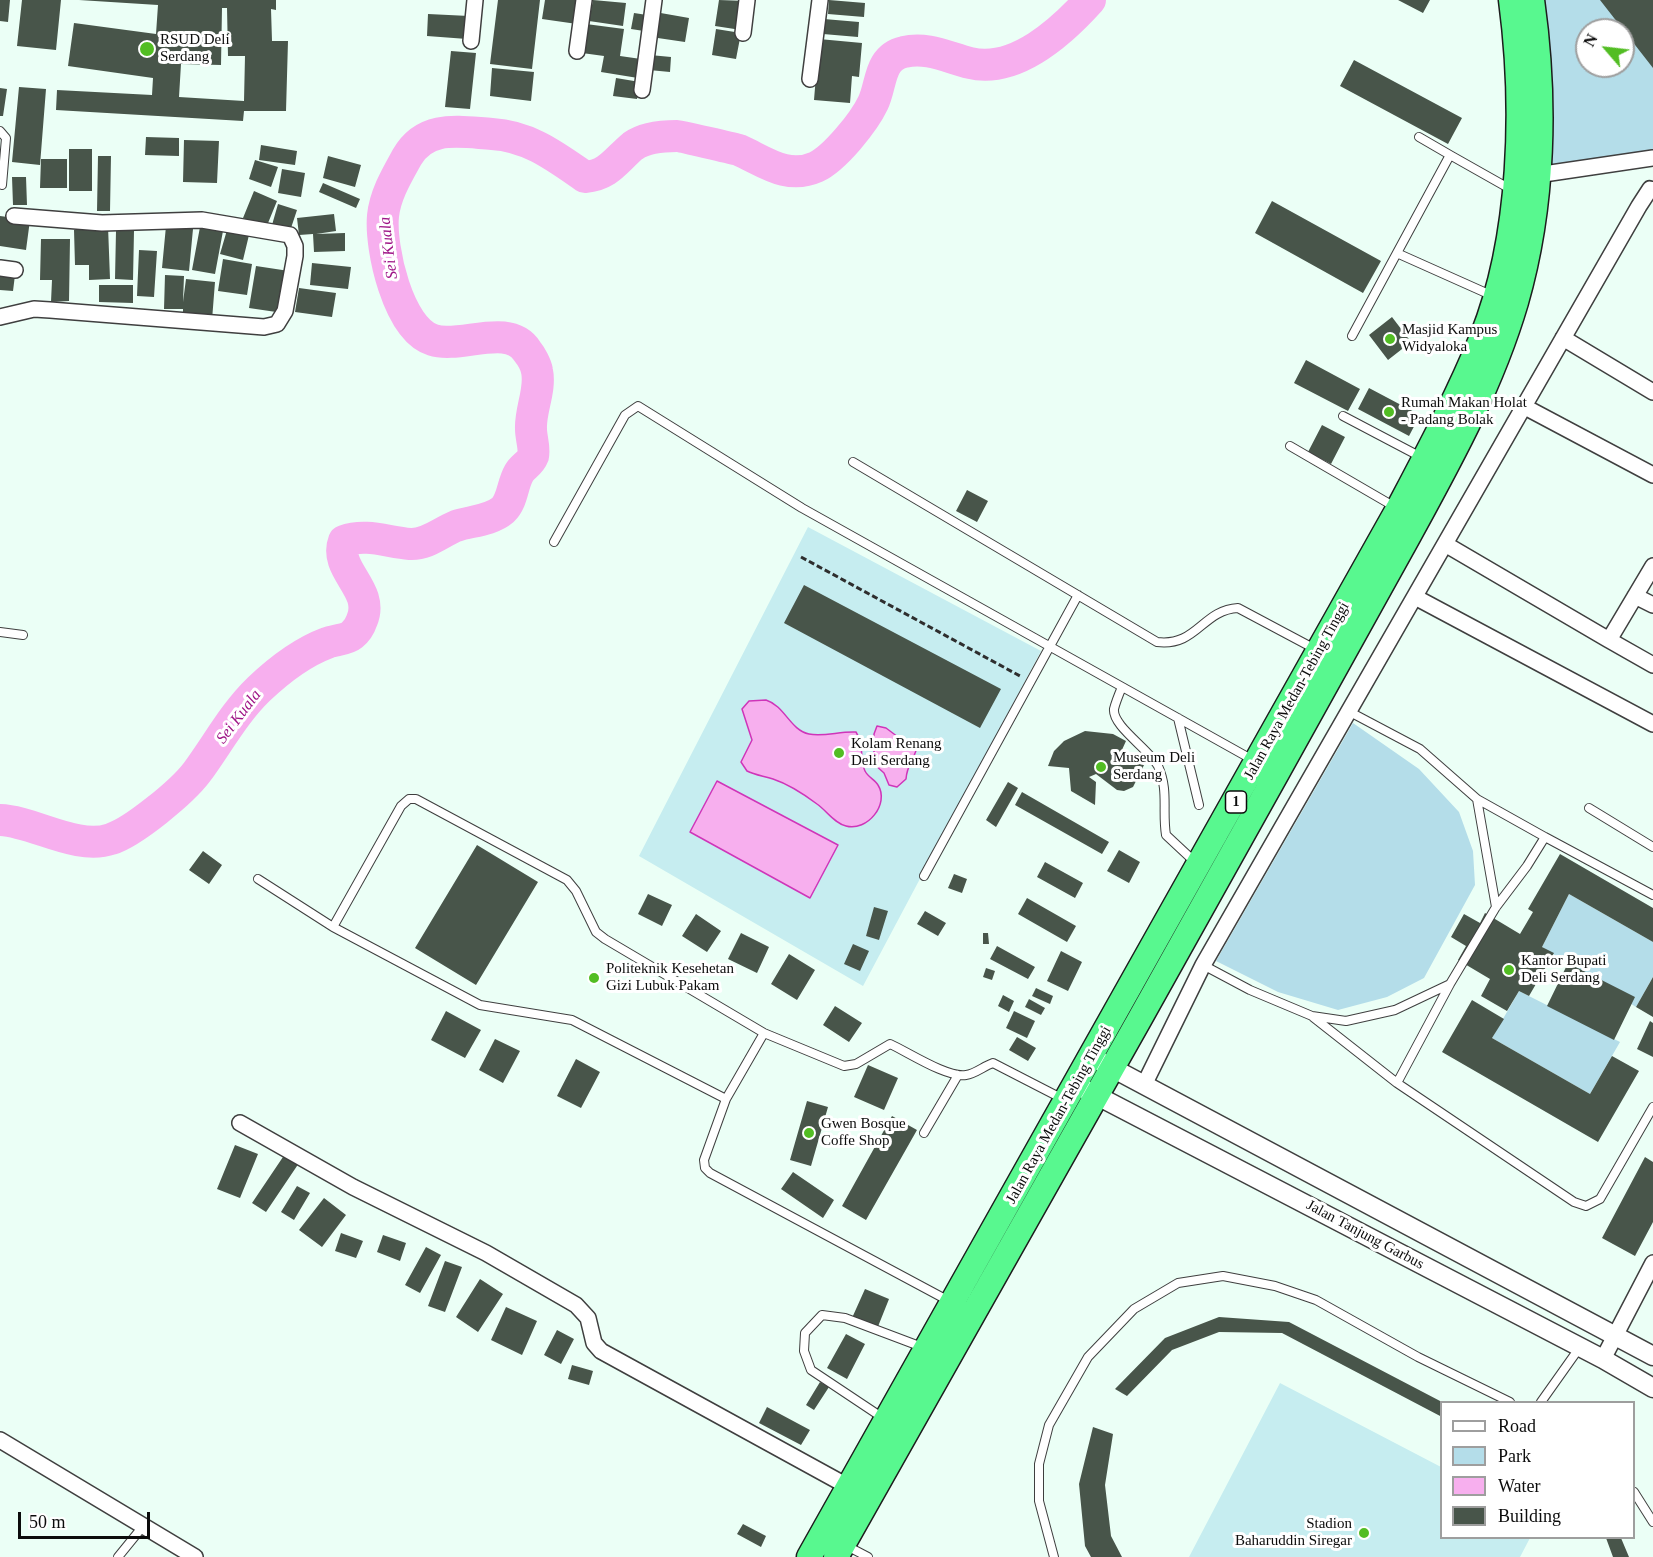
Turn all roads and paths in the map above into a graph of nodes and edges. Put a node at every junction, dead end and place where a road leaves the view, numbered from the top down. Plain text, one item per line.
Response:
1 (476, 0) edge
2 (584, 0) edge
3 (654, 0) edge
4 (747, 0) edge
5 (820, 0) edge
6 (1511, 0) edge
7 (1532, 0) edge
8 (743, 33) dead end
9 (471, 41) dead end
10 (577, 51) dead end
11 (810, 79) dead end
12 (642, 90) dead end
13 (0, 131) edge
14 (1419, 136) dead end
15 (1450, 155) junction
16 (1653, 158) edge
17 (1537, 175) junction
18 (2, 185) dead end
19 (1652, 185) edge
20 (1514, 191) junction
21 (14, 216) dead end
22 (1399, 254) junction
23 (1495, 297) junction
24 (0, 317) edge
25 (1352, 336) dead end
26 (1563, 338) junction
27 (1653, 392) edge
28 (1525, 407) junction
29 (1343, 416) dead end
30 (1290, 446) dead end
31 (1425, 459) junction
32 (853, 462) dead end
33 (1653, 475) edge
34 (1398, 509) junction
35 (554, 542) dead end
36 (1445, 544) junction
37 (801, 557) dead end
38 (1653, 566) edge
39 (1078, 595) junction
40 (1635, 596) junction
41 (1415, 597) junction
42 (1653, 605) edge
43 (0, 632) edge
44 (23, 635) dead end
45 (1609, 640) junction
46 (1051, 647) junction
47 (1319, 651) junction
48 (1653, 665) edge
49 (1032, 682) junction
50 (1122, 687) junction
51 (1350, 712) junction
52 (1178, 718) junction
53 (1653, 724) edge
54 (1257, 763) junction
55 (1477, 799) junction
56 (1199, 805) dead end
57 (1589, 808) dead end
58 (1545, 837) junction
59 (1653, 848) edge
60 (1200, 866) junction
61 (924, 876) dead end
62 (258, 879) dead end
63 (1653, 895) edge
64 (1496, 907) junction
65 (333, 927) junction
66 (1203, 965) junction
67 (1450, 984) junction
68 (1312, 1016) junction
69 (764, 1033) junction
70 (1102, 1063) junction
71 (958, 1075) junction
72 (1397, 1083) junction
73 (1144, 1085) junction
74 (1080, 1094) junction
75 (726, 1099) junction
76 (1653, 1107) edge
77 (240, 1124) dead end
78 (924, 1133) dead end
79 (1653, 1263) edge
80 (953, 1303) junction
81 (1614, 1333) junction
82 (1580, 1347) junction
83 (927, 1349) junction
84 (1653, 1356) edge
85 (1603, 1359) junction
86 (1653, 1388) edge
87 (1508, 1401) edge
88 (1542, 1401) edge
89 (886, 1421) junction
90 (0, 1440) edge
91 (849, 1487) junction
92 (1635, 1494) edge
93 (1653, 1522) edge
94 (144, 1525) junction
95 (835, 1544) edge
96 (118, 1557) edge
97 (195, 1557) edge
98 (809, 1557) edge
99 (868, 1557) edge
100 (1054, 1557) edge

1 - 9 street
2 - 10 street
3 - 12 street
4 - 8 street
5 - 11 street
6 - 20 highway, Jalan Raya Medan-Tebing Tinggi / 1
7 - 17 highway, Jalan Raya Medan-Tebing Tinggi / 1
13 - 18 lane
14 - 15 lane
15 - 20 lane
15 - 22 lane
16 - 17 street
17 - 70 highway, Jalan Raya Medan-Tebing Tinggi / 1
19 - 26 street
20 - 23 highway, Jalan Raya Medan-Tebing Tinggi / 1
21 - 24 street
22 - 23 lane
22 - 25 lane
23 - 31 highway, Jalan Raya Medan-Tebing Tinggi / 1
26 - 27 street
26 - 28 street
28 - 33 street
28 - 36 street
29 - 31 lane
30 - 34 lane
31 - 34 highway, Jalan Raya Medan-Tebing Tinggi / 1
32 - 39 lane
34 - 47 highway, Jalan Raya Medan-Tebing Tinggi / 1
35 - 46 lane
36 - 41 street
36 - 45 street
37 - 49 path
38 - 40 street
39 - 46 lane
39 - 47 lane
40 - 42 street
40 - 45 street
41 - 51 street
41 - 53 street
43 - 44 lane
45 - 48 street
46 - 49 lane
46 - 50 lane
47 - 54 highway, Jalan Raya Medan-Tebing Tinggi / 1
49 - 61 lane
50 - 52 lane
50 - 60 lane
51 - 55 lane
51 - 66 street
52 - 54 lane
52 - 56 lane
54 - 60 highway, Jalan Raya Medan-Tebing Tinggi / 1
55 - 58 lane
55 - 64 lane
57 - 59 lane
58 - 63 lane
58 - 64 lane
60 - 70 highway, Jalan Raya Medan-Tebing Tinggi / 1
62 - 65 lane
64 - 67 lane
65 - 69 lane
65 - 75 lane
66 - 68 lane
66 - 73 street
67 - 68 lane
67 - 72 lane
68 - 72 lane
69 - 71 lane
69 - 75 lane
70 - 73 street, Jalan Tanjung Garbus
70 - 74 highway, Jalan Raya Medan-Tebing Tinggi / 1
71 - 74 lane
71 - 78 lane
72 - 76 lane
73 - 81 street, Jalan Tanjung Garbus
74 - 80 highway, Jalan Raya Medan-Tebing Tinggi / 1
74 - 82 street, Jalan Tanjung Garbus
74 - 95 highway, Jalan Raya Medan-Tebing Tinggi / 1
75 - 80 lane
77 - 91 street
79 - 81 street
80 - 83 highway, Jalan Raya Medan-Tebing Tinggi / 1
81 - 84 street, Jalan Tanjung Garbus
81 - 85 street
82 - 85 street, Jalan Tanjung Garbus
82 - 88 lane
83 - 89 highway, Jalan Raya Medan-Tebing Tinggi / 1
83 - 89 lane
85 - 86 street, Jalan Tanjung Garbus
87 - 100 lane
89 - 91 highway, Jalan Raya Medan-Tebing Tinggi / 1
90 - 94 street
91 - 95 highway, Jalan Raya Medan-Tebing Tinggi / 1
92 - 93 lane
94 - 96 lane
94 - 97 street
95 - 98 highway, Jalan Raya Medan-Tebing Tinggi / 1
95 - 99 lane

